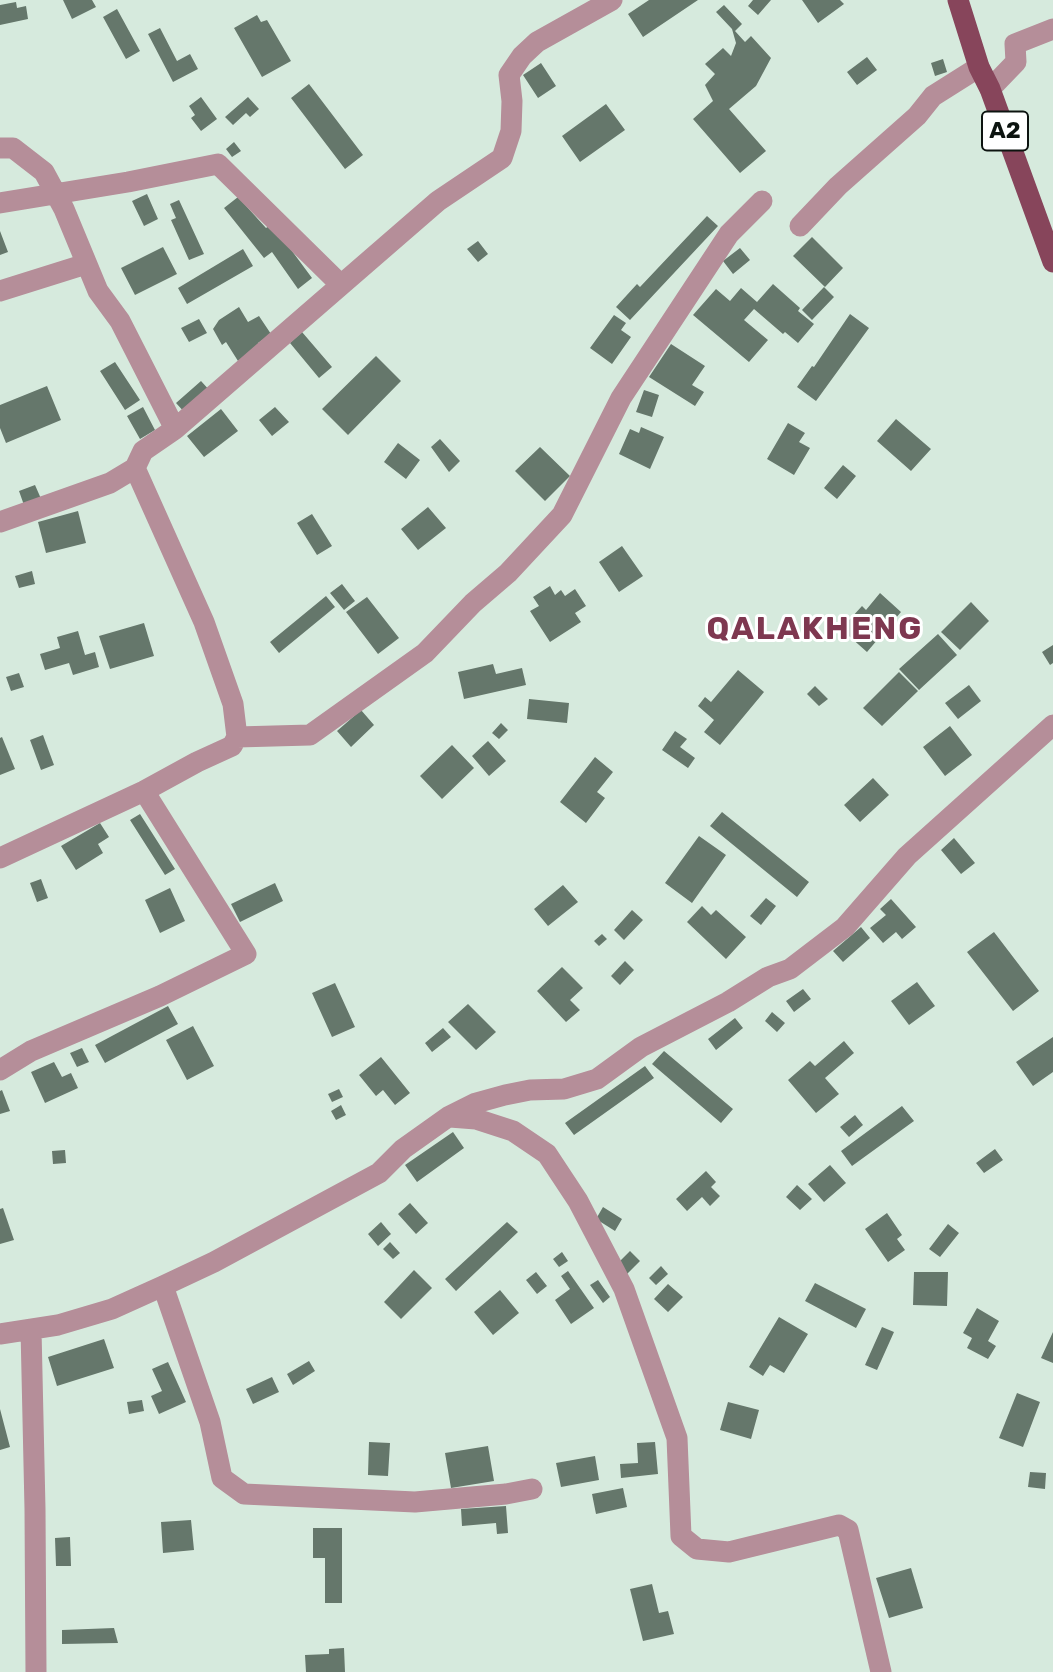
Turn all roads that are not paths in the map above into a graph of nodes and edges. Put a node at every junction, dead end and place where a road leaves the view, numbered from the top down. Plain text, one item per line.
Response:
1 (612, 0) edge
2 (958, 0) edge
3 (1053, 29) edge
4 (979, 67) junction
5 (990, 89) junction
6 (0, 148) edge
7 (56, 194) junction
8 (762, 201) dead end
9 (0, 203) edge
10 (800, 226) dead end
11 (1053, 262) edge
12 (86, 264) junction
13 (341, 285) junction
14 (0, 291) edge
15 (175, 429) junction
16 (135, 468) junction
17 (0, 523) edge
18 (1053, 725) edge
19 (237, 737) junction
20 (144, 791) junction
21 (0, 858) edge
22 (0, 1070) edge
23 (448, 1117) junction
24 (163, 1286) junction
25 (30, 1329) junction
26 (0, 1334) edge
27 (532, 1489) dead end
28 (36, 1672) edge
29 (881, 1672) edge

1 - 13 street
2 - 4 main road, A2
3 - 5 street
4 - 5 main road, A2
4 - 10 street
5 - 11 main road, A2
6 - 7 street
7 - 9 street
7 - 12 street
7 - 13 street
8 - 19 street
12 - 14 street
12 - 15 street
13 - 15 street
15 - 16 street
16 - 17 street
16 - 19 street
18 - 23 street
19 - 20 street
20 - 21 street
20 - 22 street
23 - 24 street
23 - 29 street
24 - 25 street
24 - 27 street
25 - 26 street
25 - 28 street

